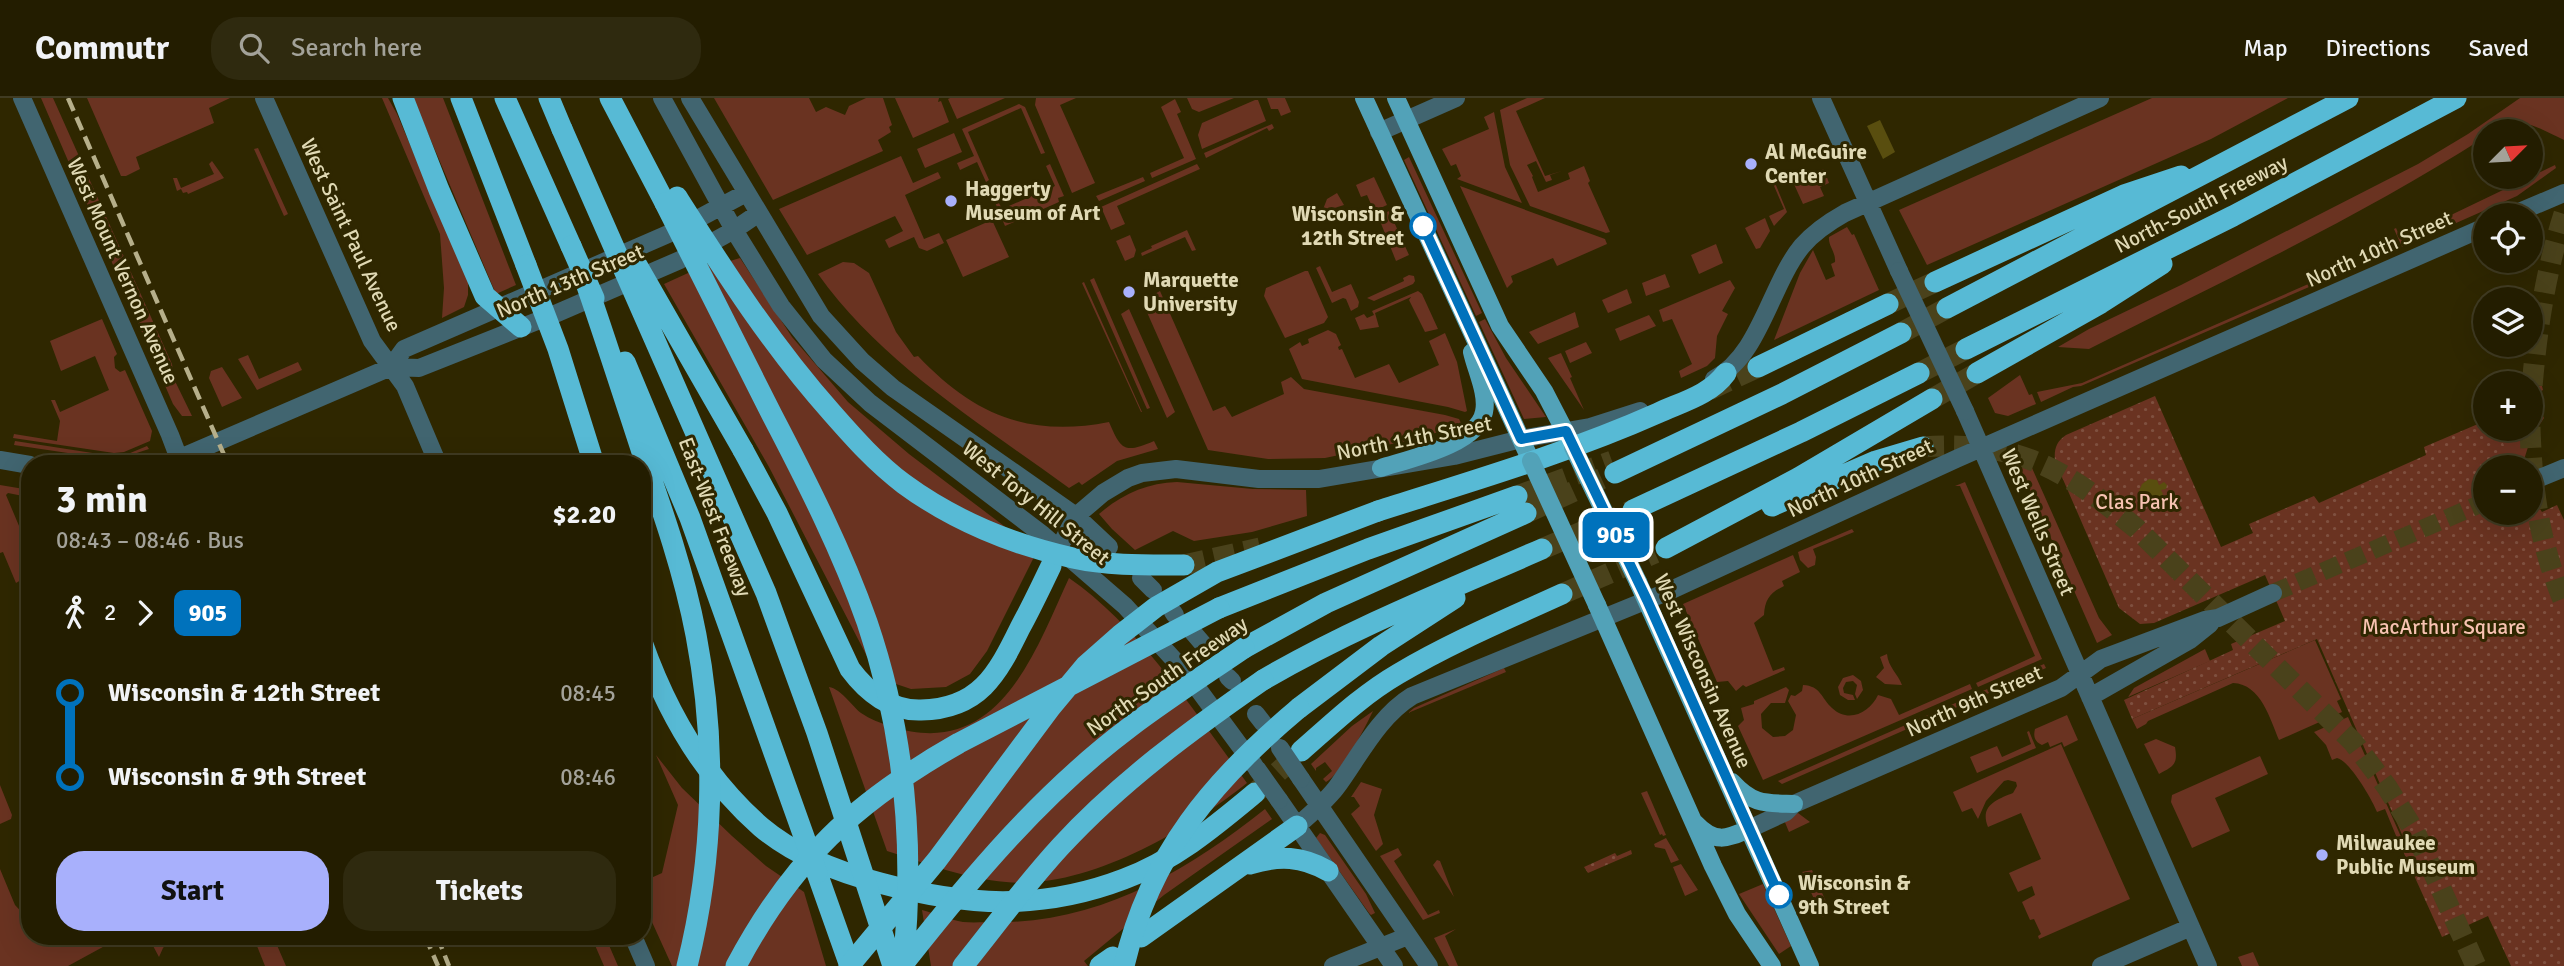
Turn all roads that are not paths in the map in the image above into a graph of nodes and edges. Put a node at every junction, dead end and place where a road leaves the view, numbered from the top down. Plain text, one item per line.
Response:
1 (22, 98) edge
2 (264, 98) edge
3 (403, 98) edge
4 (461, 98) edge
5 (505, 98) edge
6 (548, 98) edge
7 (610, 98) edge
8 (625, 98) edge
9 (662, 98) edge
10 (690, 98) edge
11 (1364, 98) edge
12 (1396, 98) edge
13 (1455, 98) edge
14 (1821, 98) edge
15 (2100, 98) edge
16 (2348, 98) edge
17 (2456, 98) edge
18 (1406, 120) junction
19 (562, 130) junction
20 (1379, 132) junction
21 (2233, 160) junction
22 (2564, 180) edge
23 (746, 193) junction
24 (2564, 193) edge
25 (671, 200) junction
26 (1867, 203) junction
27 (2532, 203) edge
28 (2541, 203) edge
29 (722, 208) junction
30 (758, 213) junction
31 (2233, 216) junction
32 (734, 230) junction
33 (2473, 232) edge
34 (1449, 282) junction
35 (1935, 282) tunnel mouth
36 (587, 286) junction
37 (1888, 304) tunnel mouth
38 (1947, 308) tunnel mouth
39 (499, 309) junction
40 (521, 327) junction
41 (1901, 333) tunnel mouth
42 (1966, 349) tunnel mouth
43 (391, 367) junction
44 (1758, 367) tunnel mouth
45 (1726, 373) joint
46 (1919, 373) tunnel mouth
47 (1977, 373) tunnel mouth
48 (1931, 399) tunnel mouth
49 (1521, 439) junction
50 (1570, 439) junction
51 (1923, 447) tunnel mouth
52 (1982, 448) junction
53 (172, 455) edge
54 (191, 455) edge
55 (434, 455) edge
56 (590, 455) edge
57 (643, 455) edge
58 (0, 460) edge
59 (1531, 461) junction
60 (21, 464) edge
61 (1614, 467) tunnel mouth
62 (1381, 468) junction
63 (2564, 468) edge
64 (2543, 477) edge
65 (651, 479) edge
66 (1633, 510) tunnel mouth
67 (1076, 516) junction
68 (1064, 539) dead end
69 (1109, 547) dead end
70 (1184, 565) tunnel mouth
71 (1051, 566) dead end
72 (2273, 593) tunnel mouth
73 (1562, 594) tunnel mouth
74 (1647, 600) junction
75 (1600, 612) junction
76 (2218, 618) junction
77 (651, 667) edge
78 (2080, 675) junction
79 (2090, 697) junction
80 (817, 733) junction
81 (1286, 747) joint
82 (1722, 769) junction
83 (1255, 793) tunnel mouth
84 (1794, 804) junction
85 (1319, 807) junction
86 (1688, 811) junction
87 (1297, 826) junction
88 (1749, 829) junction
89 (1238, 868) junction
90 (1328, 870) junction
91 (817, 873) junction
92 (2191, 926) junction
93 (1408, 936) junction
94 (1141, 937) dead end
95 (637, 945) edge
96 (1381, 946) junction
97 (1112, 963) edge
98 (646, 966) edge
99 (687, 966) edge
100 (736, 966) edge
101 (841, 966) edge
102 (850, 966) edge
103 (892, 966) edge
104 (902, 966) edge
105 (912, 966) edge
106 (962, 966) edge
107 (1333, 966) edge
108 (1395, 966) edge
109 (1429, 966) edge
110 (1772, 966) edge
111 (1810, 966) edge
112 (2101, 966) edge
113 (2208, 966) edge

1 - 53 street, West Mount Vernon Avenue
2 - 43 street, West Saint Paul Avenue
3 - 39 highway
4 - 56 highway, bridge
5 - 36 highway, East-West Freeway, bridge
6 - 19 highway, East-West Freeway
7 - 25 highway
8 - 25 highway
9 - 29 street, West Tory Hill Street
10 - 23 street, West Tory Hill Street
11 - 20 main road
12 - 18 main road, West Wisconsin Avenue
13 - 18 street
14 - 26 street, West Wells Street
15 - 26 street
16 - 21 highway, North-South Freeway
17 - 31 highway, North-South Freeway
18 - 20 street
18 - 50 main road, West Wisconsin Avenue
19 - 71 highway, bridge
19 - 80 highway, East-West Freeway, bridge
20 - 34 main road
21 - 35 highway
21 - 38 highway, North-South Freeway
22 - 27 street
23 - 29 street, North 13th Street
23 - 30 street, West Tory Hill Street
24 - 28 street
25 - 70 highway, bridge
25 - 104 highway, bridge
26 - 45 street
26 - 52 street, West Wells Street, bridge
29 - 32 street, West Tory Hill Street
29 - 39 street, North 13th Street
30 - 32 street, North 13th Street
30 - 67 street, West Tory Hill Street
31 - 42 highway, North-South Freeway
31 - 47 highway
32 - 40 street, North 13th Street
32 - 87 street, West Tory Hill Street, bridge
33 - 52 street, North 10th Street
34 - 49 main road
34 - 62 main road
36 - 57 highway, bridge
36 - 91 highway, East-West Freeway, bridge
37 - 44 highway
39 - 40 highway
39 - 43 street, North 13th Street
40 - 43 street, North 13th Street
41 - 61 highway
43 - 54 street, North 13th Street
43 - 55 street, West Saint Paul Avenue
45 - 50 highway
46 - 66 highway
48 - 51 highway
49 - 50 street, North 11th Street
49 - 59 main road
49 - 62 street, North 11th Street
50 - 59 highway
50 - 74 main road, West Wisconsin Avenue, bridge
52 - 74 street, North 10th Street
52 - 78 street, West Wells Street
58 - 60 street
59 - 75 main road, bridge
59 - 102 highway, bridge
62 - 67 street, North 11th Street
63 - 64 street
65 - 99 highway, bridge
67 - 68 street, North 11th Street
67 - 69 street, West Tory Hill Street
72 - 76 street, North 9th Street
73 - 81 highway
74 - 75 street, North 10th Street
74 - 82 main road, West Wisconsin Avenue
75 - 85 street, North 10th Street
75 - 86 main road
76 - 78 street, North 9th Street
76 - 79 street, North 9th Street
77 - 83 highway
78 - 79 street, West Wells Street
78 - 84 street, North 9th Street
79 - 92 street, West Wells Street
80 - 103 highway, East-West Freeway, bridge
80 - 105 highway, bridge
81 - 85 street, bridge
82 - 84 main road
82 - 88 main road, West Wisconsin Avenue
84 - 88 street, North 9th Street
85 - 87 street, North 10th Street
85 - 93 street
86 - 88 main road
86 - 110 main road
87 - 89 highway
87 - 90 street, West Tory Hill Street
88 - 111 main road, West Wisconsin Avenue
89 - 90 highway
89 - 94 highway
90 - 96 street, West Tory Hill Street
91 - 101 highway
91 - 102 highway, East-West Freeway
92 - 112 street
92 - 113 street, West Wells Street
93 - 96 street
93 - 109 street
95 - 98 street
96 - 107 street
96 - 108 street, West Tory Hill Street
97 - 106 highway, bridge
100 - 104 highway, North-South Freeway, bridge

